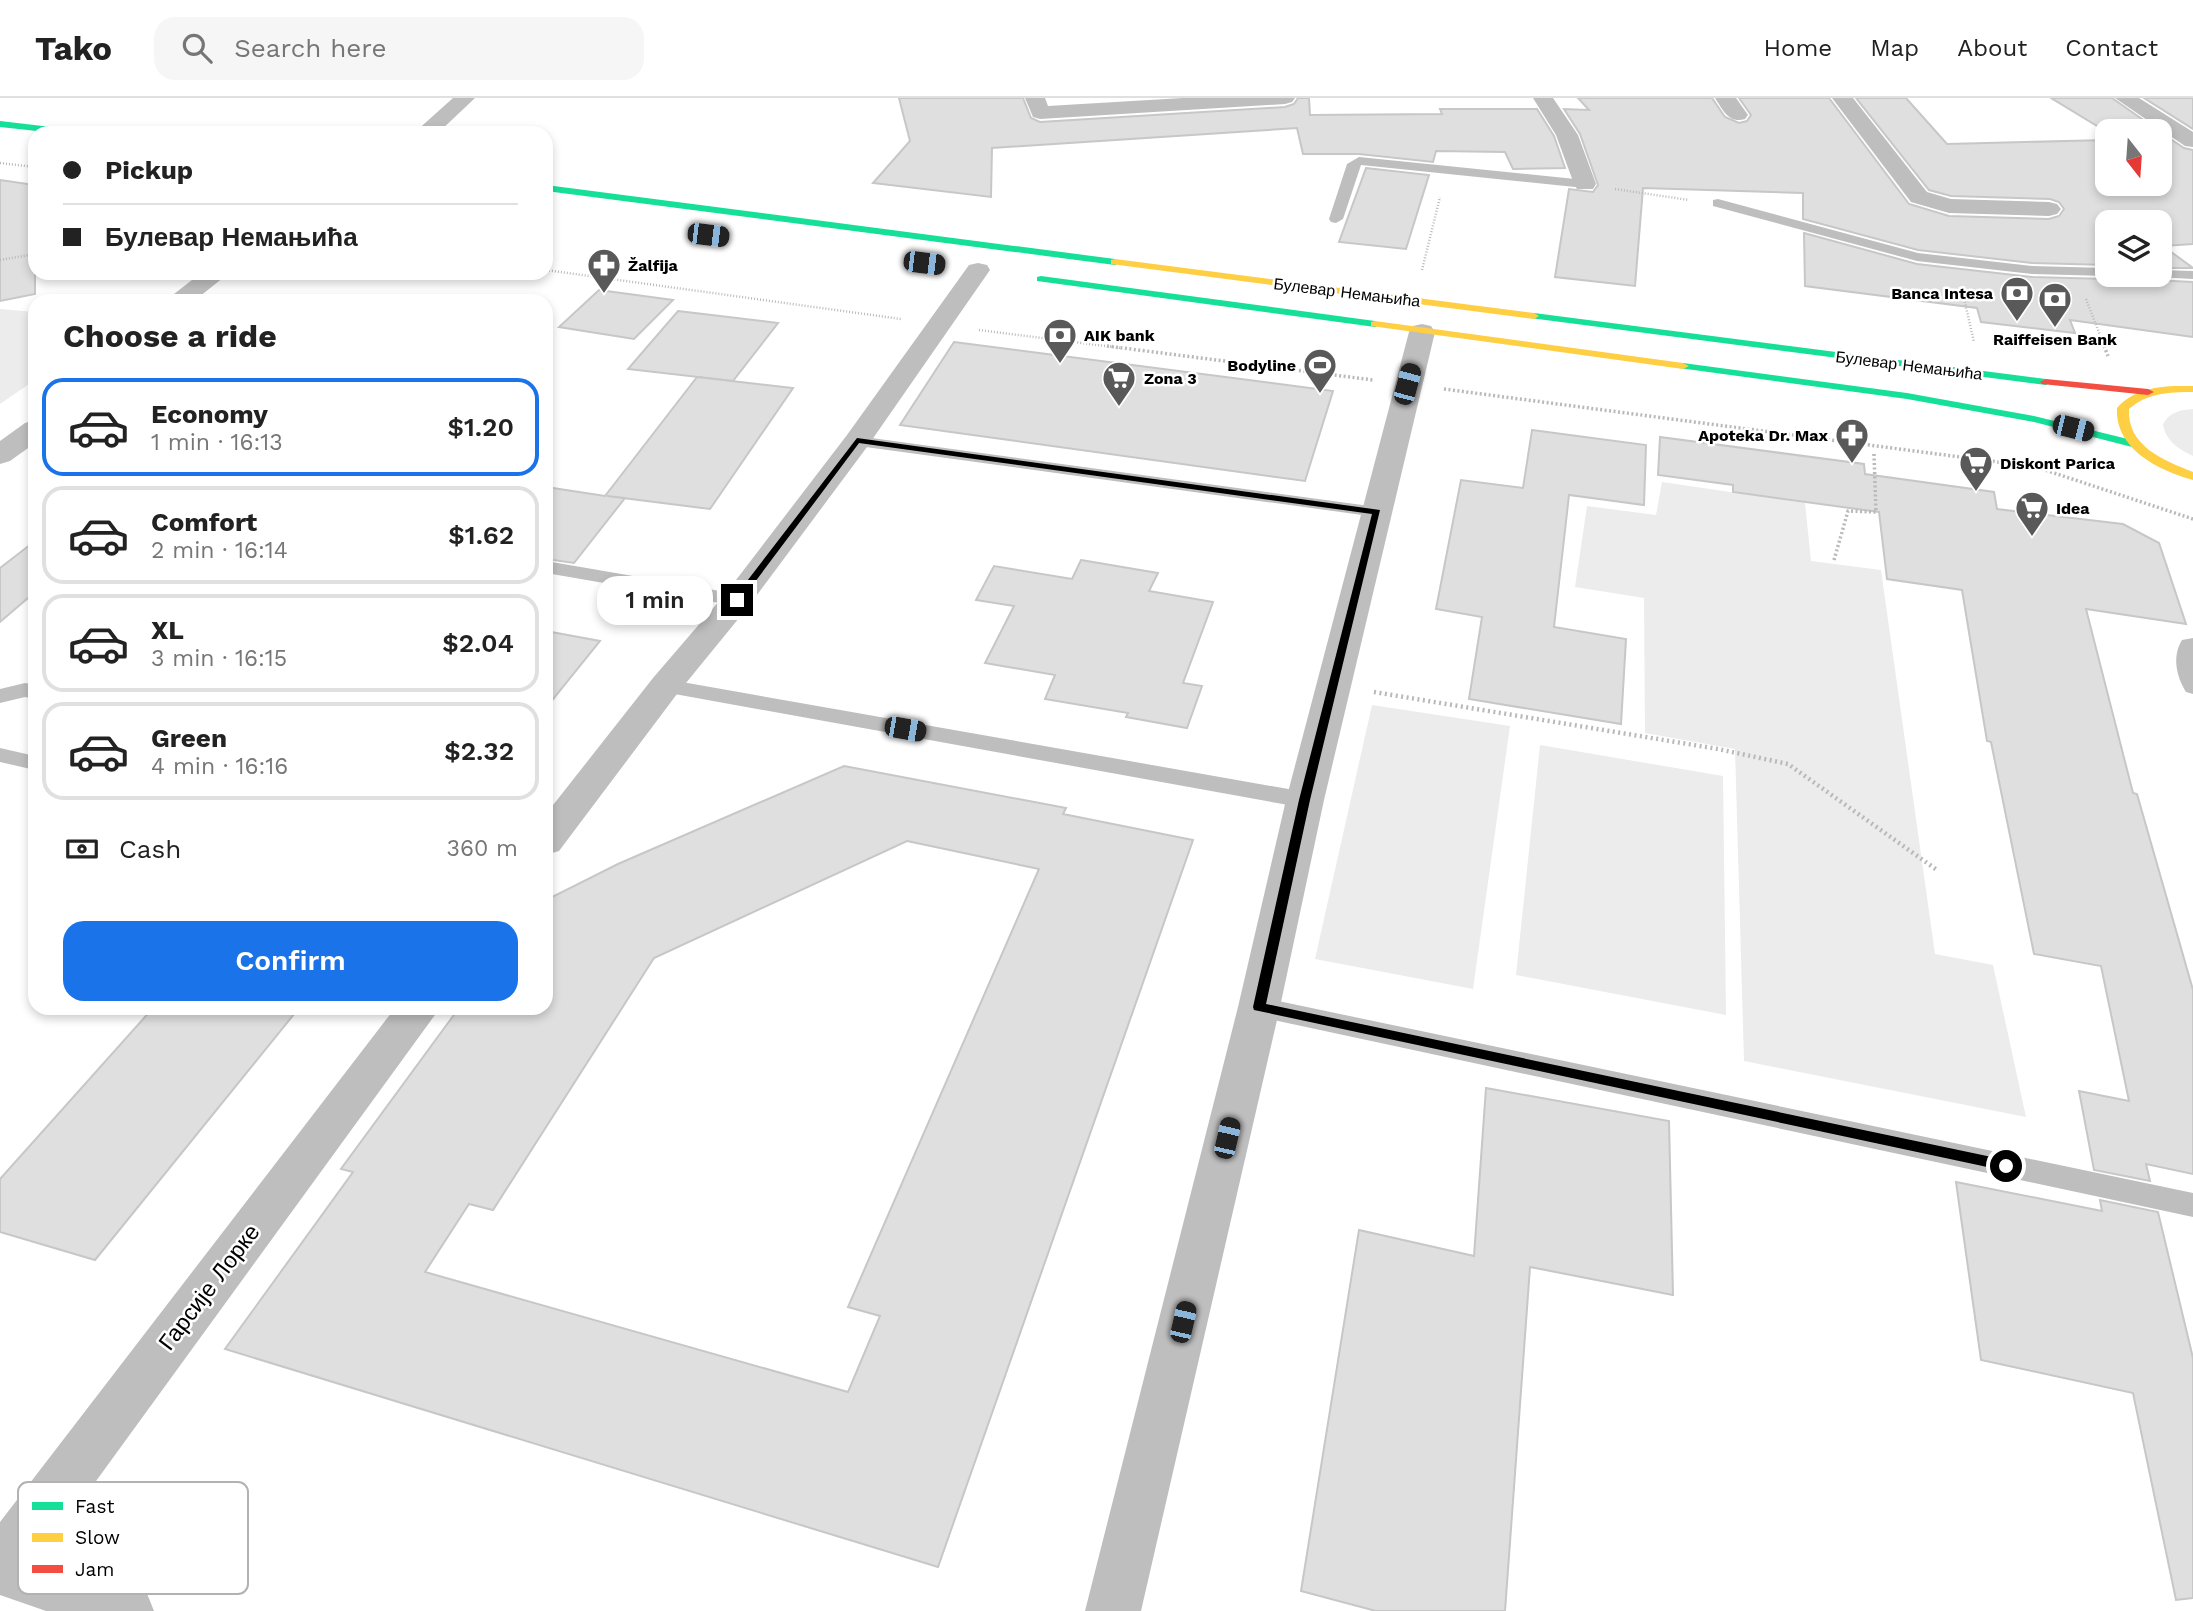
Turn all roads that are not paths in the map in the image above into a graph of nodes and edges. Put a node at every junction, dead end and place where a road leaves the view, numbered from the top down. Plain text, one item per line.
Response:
1 (465, 98) edge
2 (1286, 98) edge
3 (1544, 98) edge
4 (1725, 98) edge
5 (1842, 98) edge
6 (2125, 98) edge
7 (1037, 105) edge
8 (1738, 115) dead end
9 (0, 124) edge
10 (433, 126) edge
11 (28, 127) edge
12 (2193, 141) edge
13 (1585, 184) joint
14 (553, 189) edge
15 (1718, 202) road end
16 (2049, 209) dead end
17 (1336, 219) dead end
18 (978, 271) dead end
19 (2095, 272) edge
20 (2172, 274) edge
21 (2193, 275) edge
22 (1019, 276) dead end
23 (208, 280) edge
24 (234, 280) edge
25 (188, 294) edge
26 (216, 294) edge
27 (1414, 359) junction
28 (2193, 389) edge
29 (2148, 392) junction
30 (28, 407) edge
31 (0, 427) edge
32 (28, 434) edge
33 (857, 441) junction
34 (2136, 444) junction
35 (0, 455) edge
36 (2163, 463) junction
37 (2193, 476) edge
38 (2193, 485) edge
39 (1377, 512) junction
40 (553, 568) edge
41 (737, 600) junction
42 (2193, 644) edge
43 (665, 686) junction
44 (2193, 687) edge
45 (28, 691) edge
46 (0, 696) edge
47 (0, 755) edge
48 (28, 761) edge
49 (1305, 800) junction
50 (553, 832) edge
51 (1259, 1007) junction
52 (414, 1015) edge
53 (2193, 1205) edge
54 (64, 1482) edge
55 (18, 1543) edge
56 (0, 1567) edge
57 (18, 1573) edge
58 (77, 1594) edge
59 (126, 1611) edge
60 (1113, 1611) edge

1 - 10 street
2 - 7 street
3 - 13 street
4 - 8 street
5 - 16 street
6 - 12 street
9 - 11 street
13 - 17 lane
14 - 29 street, Булевар Немањића
15 - 19 lane
18 - 33 street
20 - 21 lane
22 - 27 street, Булевар Немањића
23 - 25 street
24 - 26 street
27 - 34 street, Булевар Немањића
27 - 39 street
28 - 29 street, Булевар Немањића
29 - 34 street
30 - 31 street
32 - 35 street
33 - 39 lane
33 - 41 street
34 - 36 street
36 - 37 street
36 - 38 street
39 - 49 street
40 - 41 lane
41 - 43 street
42 - 44 lane
43 - 49 lane
43 - 50 street
45 - 46 lane
47 - 48 lane
49 - 51 street
51 - 53 lane
51 - 60 street
52 - 54 street, Гарсије Лорке
55 - 56 street, Гарсије Лорке
56 - 57 street
58 - 59 street

